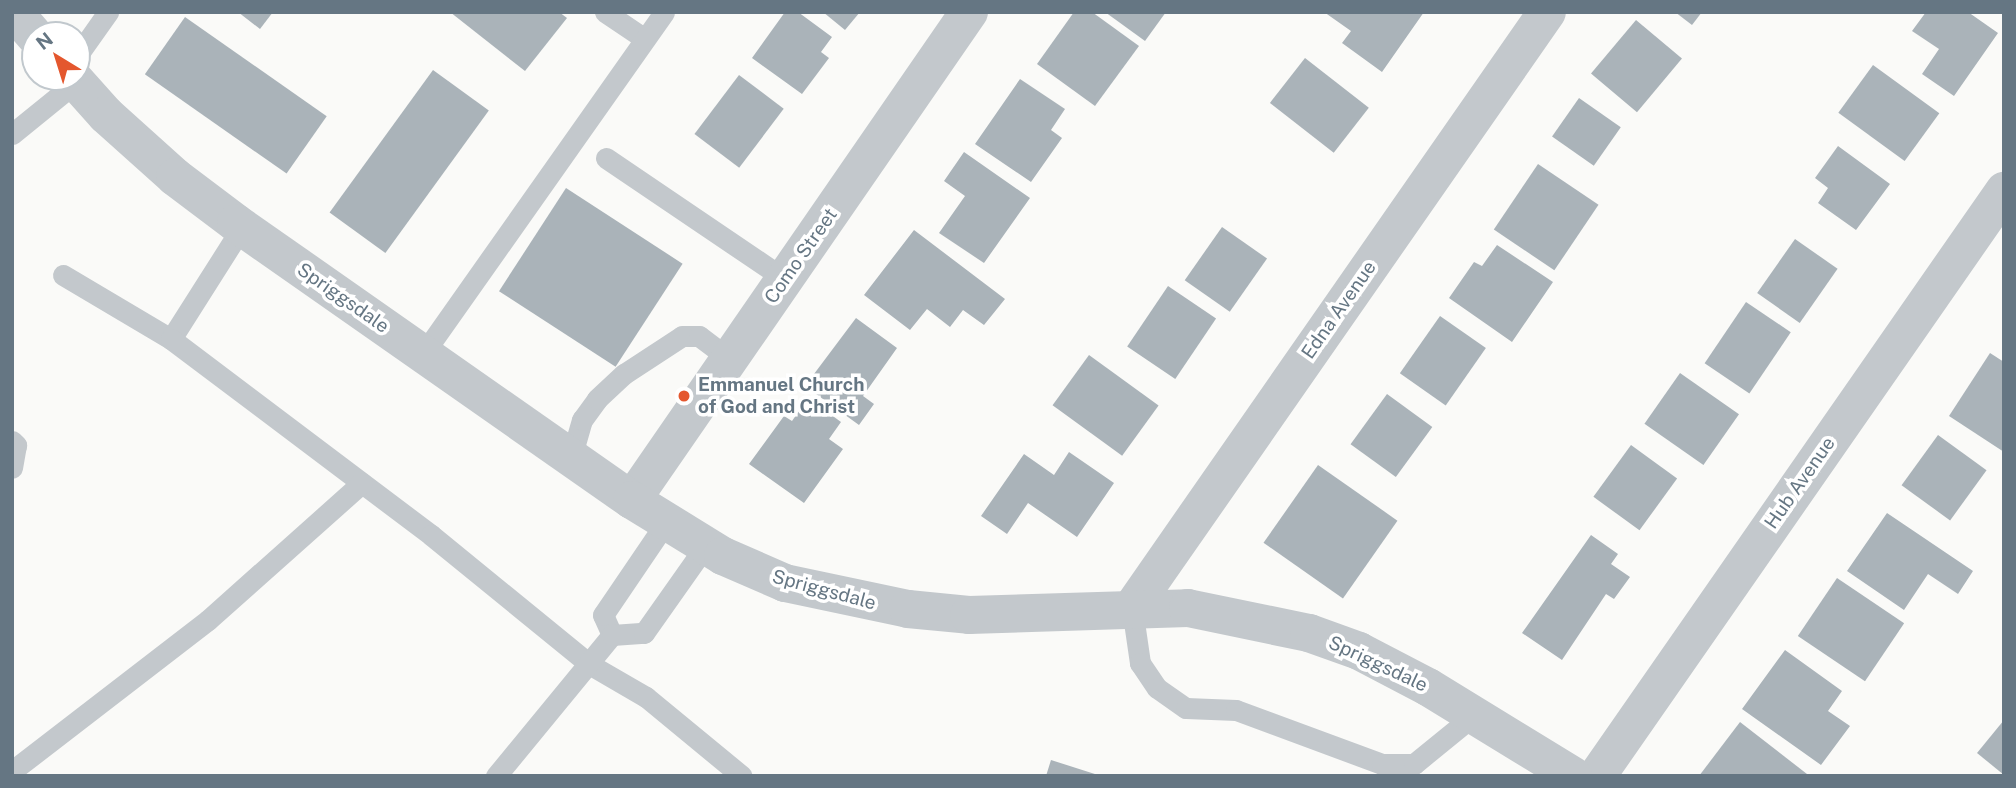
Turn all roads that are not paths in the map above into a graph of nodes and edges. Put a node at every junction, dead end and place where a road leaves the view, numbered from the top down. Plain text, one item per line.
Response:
1 (108, 12) edge
2 (605, 12) edge
3 (664, 12) edge
4 (970, 12) edge
5 (1547, 12) edge
6 (645, 39) junction
7 (91, 43) edge
8 (56, 91) edge
9 (88, 91) edge
10 (12, 134) edge
11 (606, 158) dead end
12 (2004, 191) edge
13 (242, 227) junction
14 (63, 275) dead end
15 (785, 279) junction
16 (171, 339) junction
17 (423, 354) junction
18 (729, 359) junction
19 (12, 441) edge
20 (571, 458) junction
21 (12, 468) edge
22 (362, 483) junction
23 (632, 499) junction
24 (667, 521) junction
25 (706, 545) junction
26 (1132, 608) junction
27 (612, 635) junction
28 (589, 664) junction
29 (1474, 715) junction
30 (1415, 770) edge
31 (12, 771) edge
32 (496, 776) edge
33 (742, 776) edge
34 (1573, 776) edge
35 (1597, 776) edge

1 - 7 lane
2 - 6 lane
3 - 6 lane
4 - 15 street, Como Street
5 - 26 street, Edna Avenue
6 - 17 lane
8 - 10 lane
9 - 13 street, Spriggsdale
11 - 15 lane
12 - 35 street, Hub Avenue
13 - 16 lane
13 - 17 street, Spriggsdale
14 - 16 lane
15 - 18 street, Como Street
16 - 22 lane
17 - 20 street, Spriggsdale
18 - 20 lane
18 - 23 street, Como Street
19 - 21 lane
20 - 23 street, Spriggsdale
22 - 28 lane
22 - 31 lane
23 - 24 street, Spriggsdale
24 - 25 street, Spriggsdale
24 - 27 lane
25 - 26 street, Spriggsdale
25 - 27 lane
26 - 29 street, Spriggsdale
26 - 30 lane
27 - 28 lane
28 - 32 lane
28 - 33 lane
29 - 30 lane
29 - 34 street, Spriggsdale

